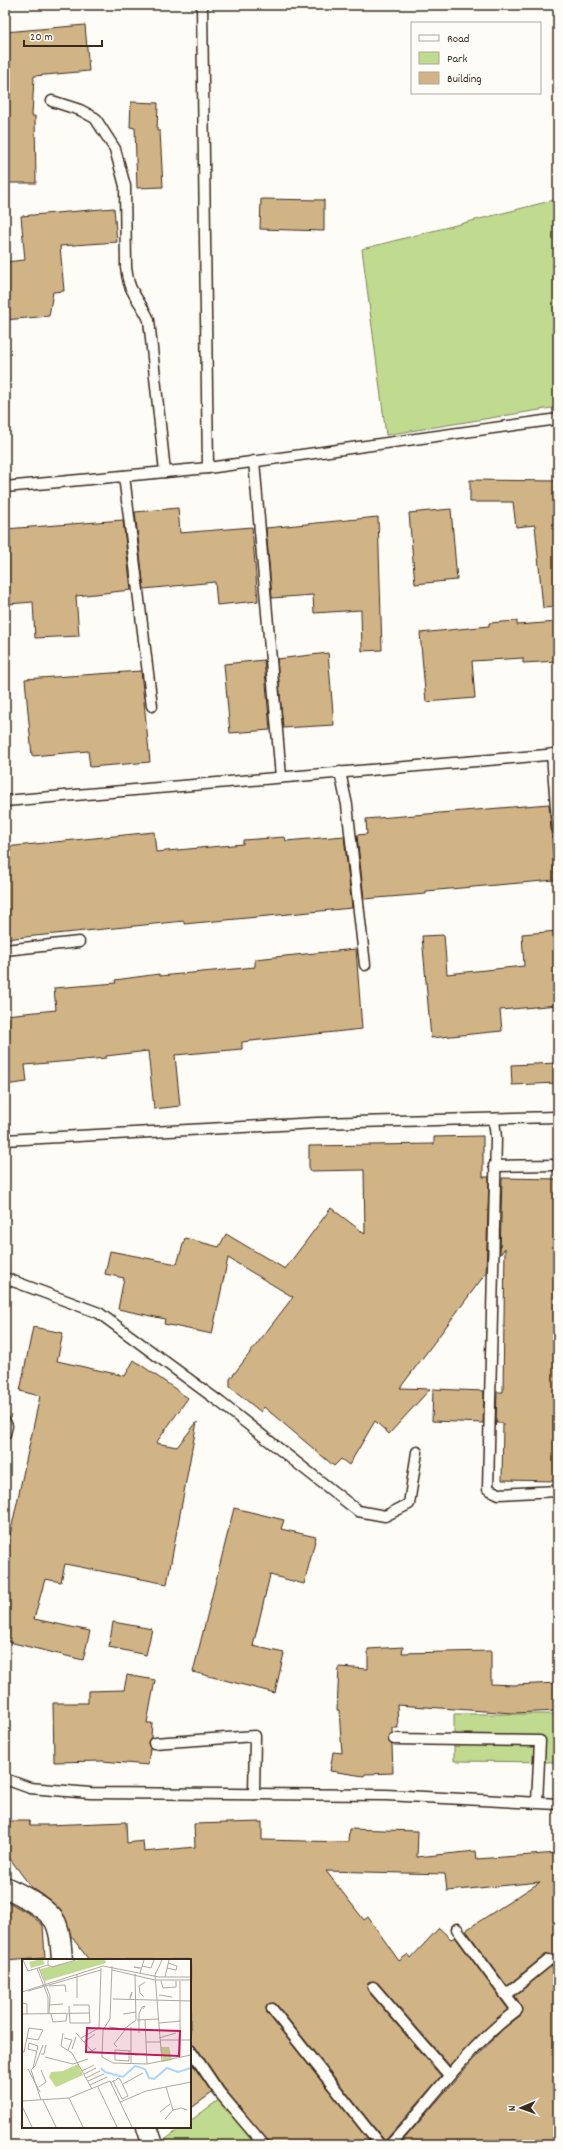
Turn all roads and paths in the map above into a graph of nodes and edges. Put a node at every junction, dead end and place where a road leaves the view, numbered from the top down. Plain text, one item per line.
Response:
1 (202, 5) edge
2 (52, 102) dead end
3 (558, 419) edge
4 (254, 461) junction
5 (208, 468) junction
6 (165, 472) junction
7 (124, 476) junction
8 (5, 487) edge
9 (152, 706) dead end
10 (555, 754) edge
11 (340, 772) junction
12 (281, 777) junction
13 (5, 801) edge
14 (558, 834) edge
15 (79, 942) dead end
16 (5, 950) edge
17 (365, 965) dead end
18 (558, 1117) edge
19 (494, 1119) junction
20 (5, 1140) edge
21 (558, 1165) edge
22 (494, 1166) junction
23 (5, 1278) edge
24 (5, 1422) edge
25 (5, 1434) edge
26 (417, 1452) dead end
27 (558, 1491) edge
28 (394, 1739) dead end
29 (154, 1743) dead end
30 (5, 1779) edge
31 (254, 1794) junction
32 (537, 1802) junction
33 (558, 1804) edge
34 (5, 1887) edge
35 (457, 1929) dead end
36 (62, 1959) edge
37 (549, 1960) dead end
38 (373, 1987) dead end
39 (506, 1995) junction
40 (272, 2009) dead end
41 (191, 2050) edge
42 (449, 2075) junction
43 (148, 2128) edge
44 (153, 2145) edge
45 (264, 2145) edge
46 (380, 2145) edge
47 (390, 2145) edge

1 - 5 lane
2 - 6 lane
3 - 4 lane
4 - 5 lane
4 - 12 lane
5 - 6 lane
6 - 7 lane
7 - 8 lane
7 - 9 lane
10 - 11 lane
10 - 14 lane
11 - 12 lane
11 - 17 lane
12 - 13 lane
15 - 16 lane
18 - 19 lane
19 - 20 lane
19 - 22 lane
21 - 22 lane
22 - 27 lane
23 - 26 lane
24 - 25 lane
28 - 32 lane
29 - 31 lane
30 - 31 lane
31 - 32 lane
32 - 33 lane
34 - 36 street
35 - 39 lane
37 - 39 lane
38 - 42 lane
39 - 42 lane
40 - 46 lane
41 - 45 lane
42 - 47 lane
43 - 44 street

